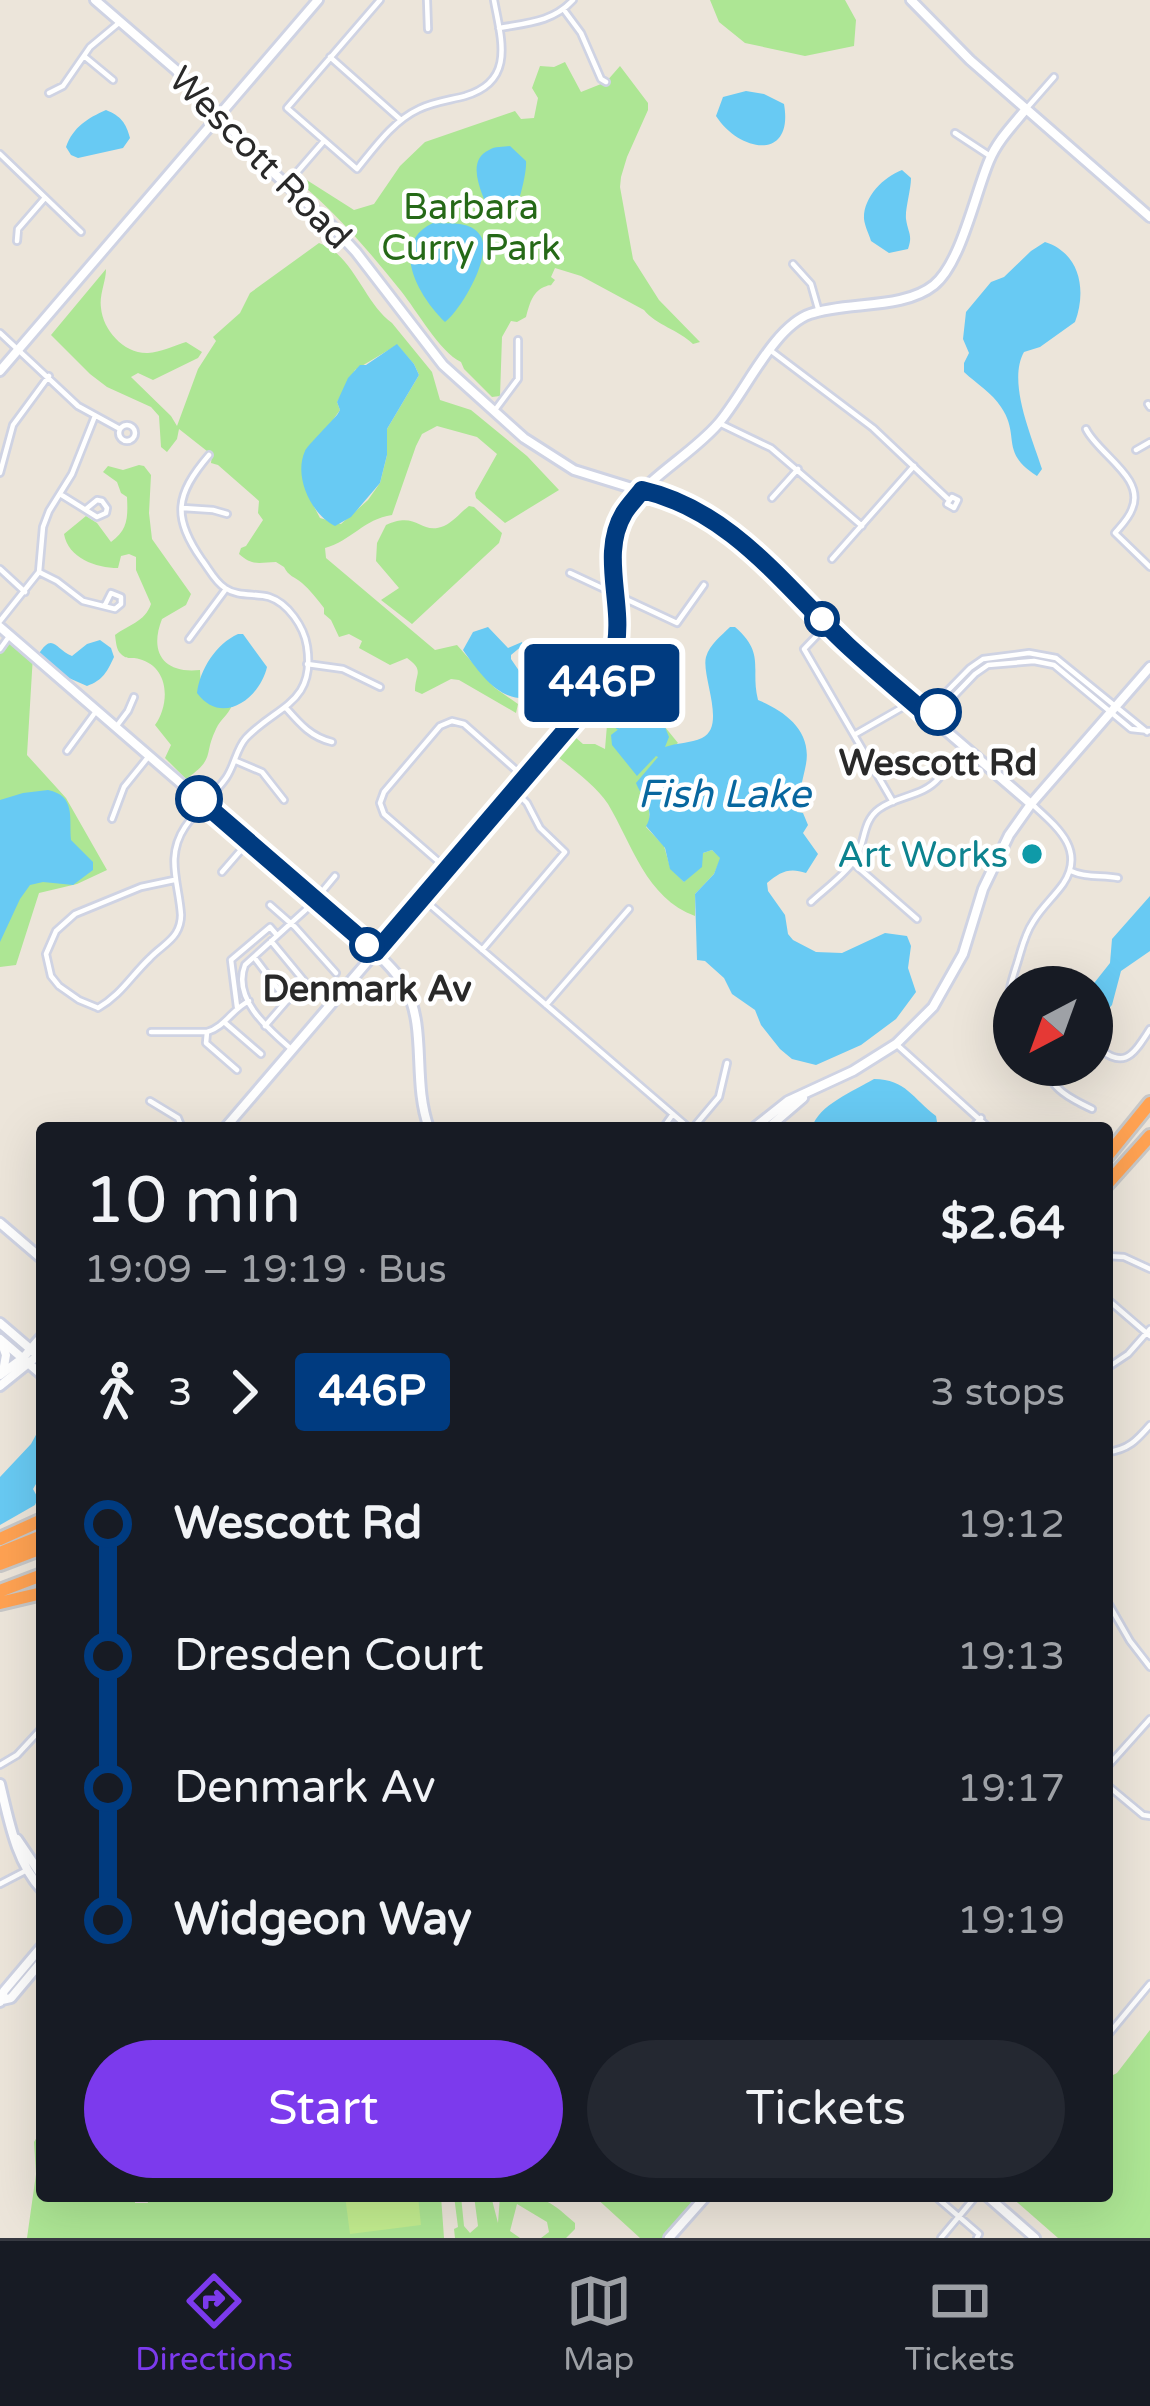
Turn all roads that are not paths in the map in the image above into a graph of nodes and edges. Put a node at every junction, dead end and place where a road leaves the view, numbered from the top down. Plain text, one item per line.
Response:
1 (95, 0) edge
2 (318, 0) edge
3 (380, 0) edge
4 (427, 0) edge
5 (494, 0) edge
6 (573, 0) edge
7 (910, 0) edge
8 (564, 10) junction
9 (121, 21) junction
10 (499, 28) junction
11 (428, 29) dead end
12 (84, 56) junction
13 (330, 58) junction
14 (1054, 77) dead end
15 (113, 80) dead end
16 (606, 82) dead end
17 (49, 93) dead end
18 (1026, 109) junction
19 (219, 115) junction
20 (401, 119) junction
21 (955, 134) dead end
22 (325, 141) junction
23 (0, 154) edge
24 (991, 156) junction
25 (286, 185) junction
26 (44, 199) junction
27 (1150, 217) edge
28 (81, 232) dead end
29 (17, 241) dead end
30 (793, 264) dead end
31 (819, 312) junction
32 (0, 333) edge
33 (518, 340) dead end
34 (19, 349) junction
35 (770, 350) junction
36 (0, 371) edge
37 (49, 376) junction
38 (494, 411) junction
39 (95, 416) junction
40 (719, 423) junction
41 (120, 429) dead end
42 (1086, 429) dead end
43 (1150, 442) edge
44 (1136, 450) dead end
45 (208, 455) dead end
46 (914, 466) junction
47 (797, 469) junction
48 (0, 472) edge
49 (642, 490) junction
50 (60, 494) junction
51 (772, 498) dead end
52 (948, 499) dead end
53 (183, 508) junction
54 (86, 509) dead end
55 (227, 514) dead end
56 (862, 526) junction
57 (832, 559) dead end
58 (1150, 567) edge
59 (0, 569) edge
60 (39, 572) junction
61 (570, 573) dead end
62 (704, 586) dead end
63 (226, 589) junction
64 (26, 592) junction
65 (616, 595) junction
66 (105, 605) dead end
67 (0, 624) edge
68 (827, 625) junction
69 (10, 635) junction
70 (189, 640) dead end
71 (0, 649) edge
72 (546, 656) dead end
73 (307, 664) junction
74 (1150, 667) edge
75 (603, 682) junction
76 (380, 687) dead end
77 (672, 694) dead end
78 (134, 697) dead end
79 (909, 699) junction
80 (590, 700) junction
81 (286, 708) junction
82 (1113, 709) junction
83 (97, 710) junction
84 (929, 716) junction
85 (116, 727) junction
86 (1148, 731) edge
87 (854, 735) junction
88 (332, 742) dead end
89 (67, 751) dead end
90 (149, 756) junction
91 (236, 761) junction
92 (525, 778) junction
93 (939, 778) dead end
94 (514, 790) junction
95 (284, 800) dead end
96 (893, 802) junction
97 (1031, 803) junction
98 (204, 804) junction
99 (112, 819) dead end
100 (248, 842) junction
101 (853, 863) junction
102 (447, 869) junction
103 (1070, 871) junction
104 (221, 872) dead end
105 (334, 876) dead end
106 (1118, 878) dead end
107 (174, 880) junction
108 (422, 898) junction
109 (314, 899) junction
110 (811, 902) dead end
111 (270, 905) dead end
112 (629, 909) dead end
113 (917, 919) dead end
114 (290, 924) junction
115 (274, 939) junction
116 (482, 950) junction
117 (376, 952) junction
118 (254, 957) junction
119 (1016, 966) edge
120 (336, 973) dead end
121 (287, 1000) junction
122 (249, 1001) junction
123 (546, 1005) junction
124 (236, 1007) junction
125 (98, 1008) junction
126 (98, 1018) dead end
127 (224, 1022) junction
128 (265, 1026) junction
129 (1150, 1029) edge
130 (151, 1032) dead end
131 (207, 1032) junction
132 (896, 1044) junction
133 (292, 1050) junction
134 (261, 1054) dead end
135 (1113, 1058) edge
136 (727, 1063) dead end
137 (236, 1070) dead end
138 (820, 1086) junction
139 (1056, 1086) edge
140 (150, 1101) dead end
141 (1150, 1103) edge
142 (1093, 1109) dead end
143 (673, 1114) junction
144 (981, 1118) junction
145 (180, 1122) edge
146 (230, 1122) edge
147 (427, 1122) edge
148 (667, 1122) edge
149 (683, 1122) edge
150 (696, 1122) edge
151 (761, 1122) edge
152 (774, 1122) edge
153 (977, 1122) edge
154 (984, 1122) edge
155 (1150, 1136) edge
156 (1113, 1149) edge
157 (1113, 1177) edge
158 (0, 1223) edge
159 (36, 1254) edge
160 (1113, 1256) edge
161 (1150, 1269) edge
162 (1113, 1305) edge
163 (0, 1323) edge
164 (1149, 1332) edge
165 (0, 1339) edge
166 (36, 1352) edge
167 (36, 1355) edge
168 (26, 1361) junction
169 (1113, 1364) edge
170 (36, 1370) edge
171 (1, 1375) edge
172 (0, 1386) edge
173 (1150, 1425) edge
174 (1113, 1451) edge
175 (36, 1523) edge
176 (36, 1538) edge
177 (0, 1540) edge
178 (36, 1550) edge
179 (0, 1553) edge
180 (0, 1564) edge
181 (36, 1577) edge
182 (0, 1592) edge
183 (36, 1594) edge
184 (0, 1603) edge
185 (1113, 1611) edge
186 (1150, 1667) edge
187 (1150, 1719) edge
188 (36, 1737) edge
189 (1113, 1760) edge
190 (0, 1765) edge
191 (0, 1784) edge
192 (1113, 1790) edge
193 (1150, 1816) edge
194 (30, 1868) junction
195 (36, 1872) edge
196 (36, 1879) edge
197 (0, 1884) edge
198 (36, 1953) edge
199 (36, 1968) edge
200 (1150, 1984) edge
201 (0, 2001) edge
202 (1113, 2029) edge
203 (701, 2202) edge
204 (942, 2202) edge
205 (971, 2202) edge
206 (993, 2202) edge
207 (958, 2216) junction
208 (1023, 2233) edge
209 (978, 2236) edge
210 (669, 2238) edge
211 (941, 2238) edge
212 (1035, 2238) edge

1 - 9 street, Wescott Road
2 - 19 street
3 - 13 street
4 - 11 street
5 - 10 street
6 - 8 street
7 - 18 street
8 - 10 street
8 - 16 street
9 - 12 street
9 - 19 street, Wescott Road
10 - 20 street
12 - 15 street
12 - 17 street
13 - 20 street
13 - 22 street
14 - 18 street
18 - 24 street
18 - 27 street
19 - 25 street, Wescott Road
19 - 34 street
20 - 22 street
21 - 24 street
22 - 25 street
23 - 26 street
24 - 31 street
25 - 38 street, Wescott Road
26 - 28 street
26 - 29 street
30 - 31 street
31 - 35 street
32 - 34 street
33 - 38 street
34 - 36 street
34 - 37 street
35 - 40 street
35 - 46 street
37 - 39 street
37 - 48 street
38 - 49 street, Wescott Road
39 - 41 street
39 - 50 street
40 - 47 street
40 - 49 street
42 - 58 street
43 - 44 street
45 - 53 street
46 - 52 street
46 - 56 street
47 - 51 street
47 - 56 street
49 - 65 street
49 - 68 street, Wescott Road
50 - 54 street
50 - 60 street
53 - 55 street
53 - 63 street
56 - 57 street
59 - 64 street
60 - 64 street
60 - 66 street
61 - 65 street
62 - 65 street
63 - 70 street
63 - 73 street
64 - 67 street
65 - 75 street
67 - 69 street
68 - 79 street, Wescott Road
68 - 87 street
69 - 71 street
69 - 83 street
72 - 80 street
73 - 76 street
73 - 81 street
74 - 82 street
75 - 77 street
75 - 80 street
78 - 85 street
79 - 84 street, Wescott Road
79 - 87 street
80 - 92 street
81 - 88 street
81 - 91 street
82 - 84 street
82 - 86 street
82 - 97 street
83 - 85 street
83 - 89 street
84 - 97 street, Wescott Road
85 - 90 street
87 - 96 street
90 - 98 street
90 - 99 street
91 - 95 street
91 - 98 street
92 - 94 street
92 - 102 street
93 - 96 street
94 - 102 street
94 - 116 street
96 - 101 street
97 - 103 street
97 - 132 street
98 - 100 street
98 - 107 street
100 - 104 street
100 - 109 street
101 - 110 street
101 - 113 street
102 - 108 street
103 - 106 street
103 - 119 street
105 - 109 street
107 - 125 street
107 - 125 street
108 - 116 street
108 - 117 street
109 - 114 street
109 - 117 street
111 - 114 street
112 - 123 street
114 - 115 street
114 - 120 street
115 - 118 street
115 - 121 street
115 - 124 street
116 - 123 street
117 - 133 street
117 - 147 street
118 - 121 street
118 - 122 street
121 - 128 street
122 - 124 street
122 - 128 street
123 - 143 street
124 - 127 street
125 - 126 street
127 - 131 street
127 - 134 street
128 - 133 street
129 - 135 street
130 - 131 street
131 - 137 street
132 - 138 street
132 - 144 street
133 - 146 street
136 - 150 street
138 - 151 street
138 - 152 street
139 - 142 street
140 - 145 street
141 - 156 highway
143 - 148 street
143 - 149 street
144 - 153 street
144 - 154 street
155 - 157 highway
158 - 159 street
160 - 161 street
162 - 164 street
163 - 166 street
164 - 169 street
165 - 168 street
165 - 171 street
167 - 168 street
168 - 170 street
168 - 171 street
168 - 172 street
173 - 174 street
175 - 177 highway
176 - 179 highway
178 - 180 highway
181 - 182 highway
183 - 184 highway
185 - 186 street
187 - 189 street
188 - 190 street
191 - 194 street
192 - 193 street
194 - 195 street
194 - 196 street
194 - 197 street
198 - 201 street
199 - 201 street
200 - 202 street
203 - 210 street
204 - 207 street
205 - 207 street
206 - 208 street
207 - 209 street
207 - 211 street
208 - 212 street

